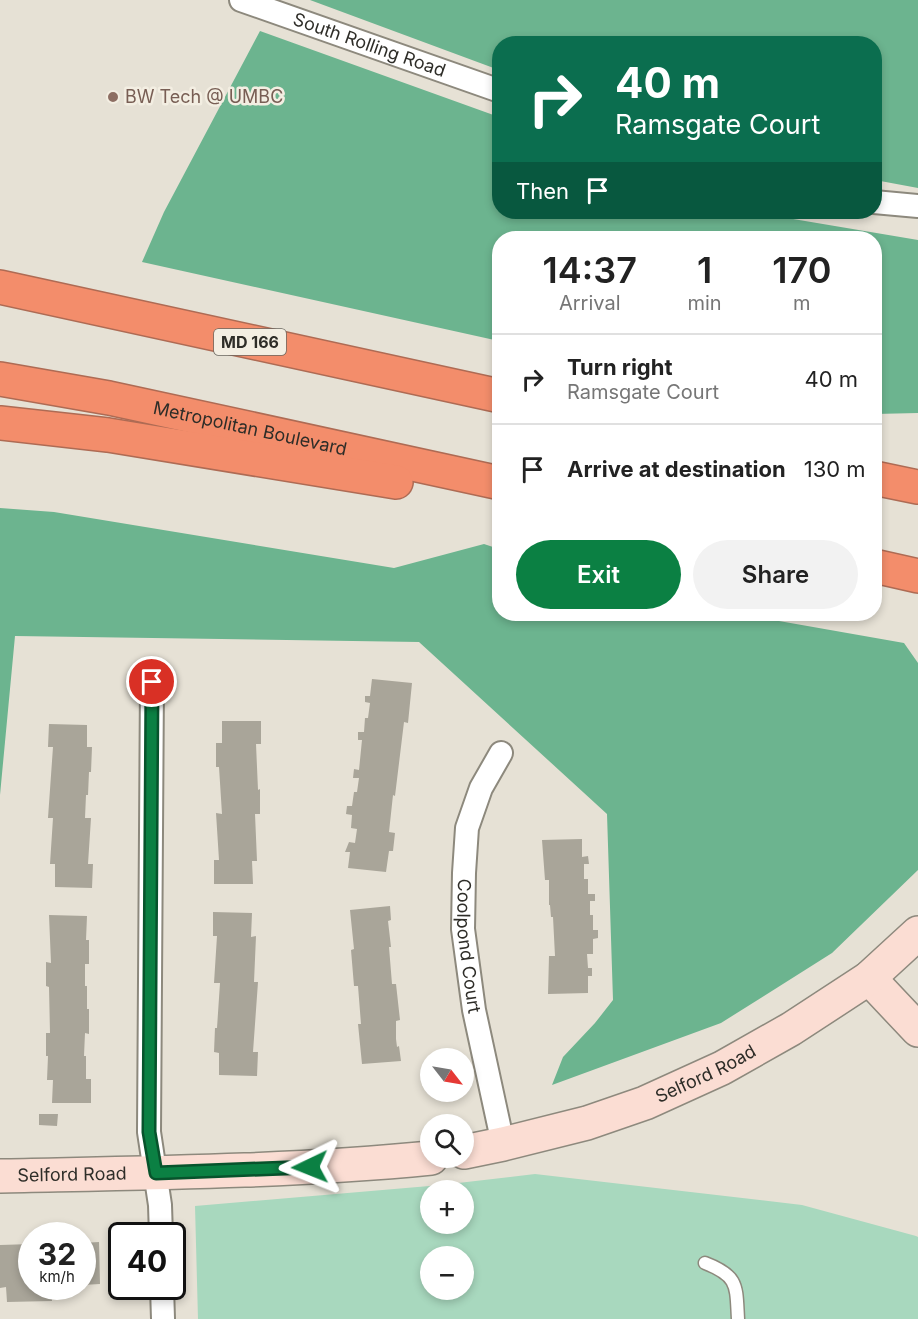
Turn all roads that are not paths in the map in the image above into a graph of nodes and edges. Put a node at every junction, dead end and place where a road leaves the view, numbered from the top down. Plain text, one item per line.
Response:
1 (241, 0) edge
2 (492, 88) edge
3 (882, 203) edge
4 (918, 206) edge
5 (0, 287) edge
6 (0, 379) edge
7 (492, 394) edge
8 (0, 423) edge
9 (882, 479) edge
10 (492, 481) edge
11 (918, 487) edge
12 (492, 498) edge
13 (882, 568) edge
14 (918, 576) edge
15 (152, 682) dead end
16 (501, 753) dead end
17 (918, 933) edge
18 (870, 978) junction
19 (918, 1030) edge
20 (503, 1144) junction
21 (474, 1150) edge
22 (420, 1159) edge
23 (156, 1173) junction
24 (0, 1176) edge
25 (161, 1222) edge
26 (705, 1263) dead end
27 (162, 1300) edge
28 (163, 1319) edge
29 (738, 1319) edge

1 - 2 street, South Rolling Road
3 - 4 street
5 - 7 highway, MD 166
6 - 10 highway, Metropolitan Boulevard
8 - 12 highway
9 - 11 highway
13 - 14 highway
15 - 23 street
16 - 20 street, Coolpond Court
17 - 18 street, Selford Road
18 - 19 street
18 - 20 street, Selford Road
20 - 21 street, Selford Road
22 - 23 street, Selford Road
23 - 24 street, Selford Road
23 - 25 street
26 - 29 lane
27 - 28 street

